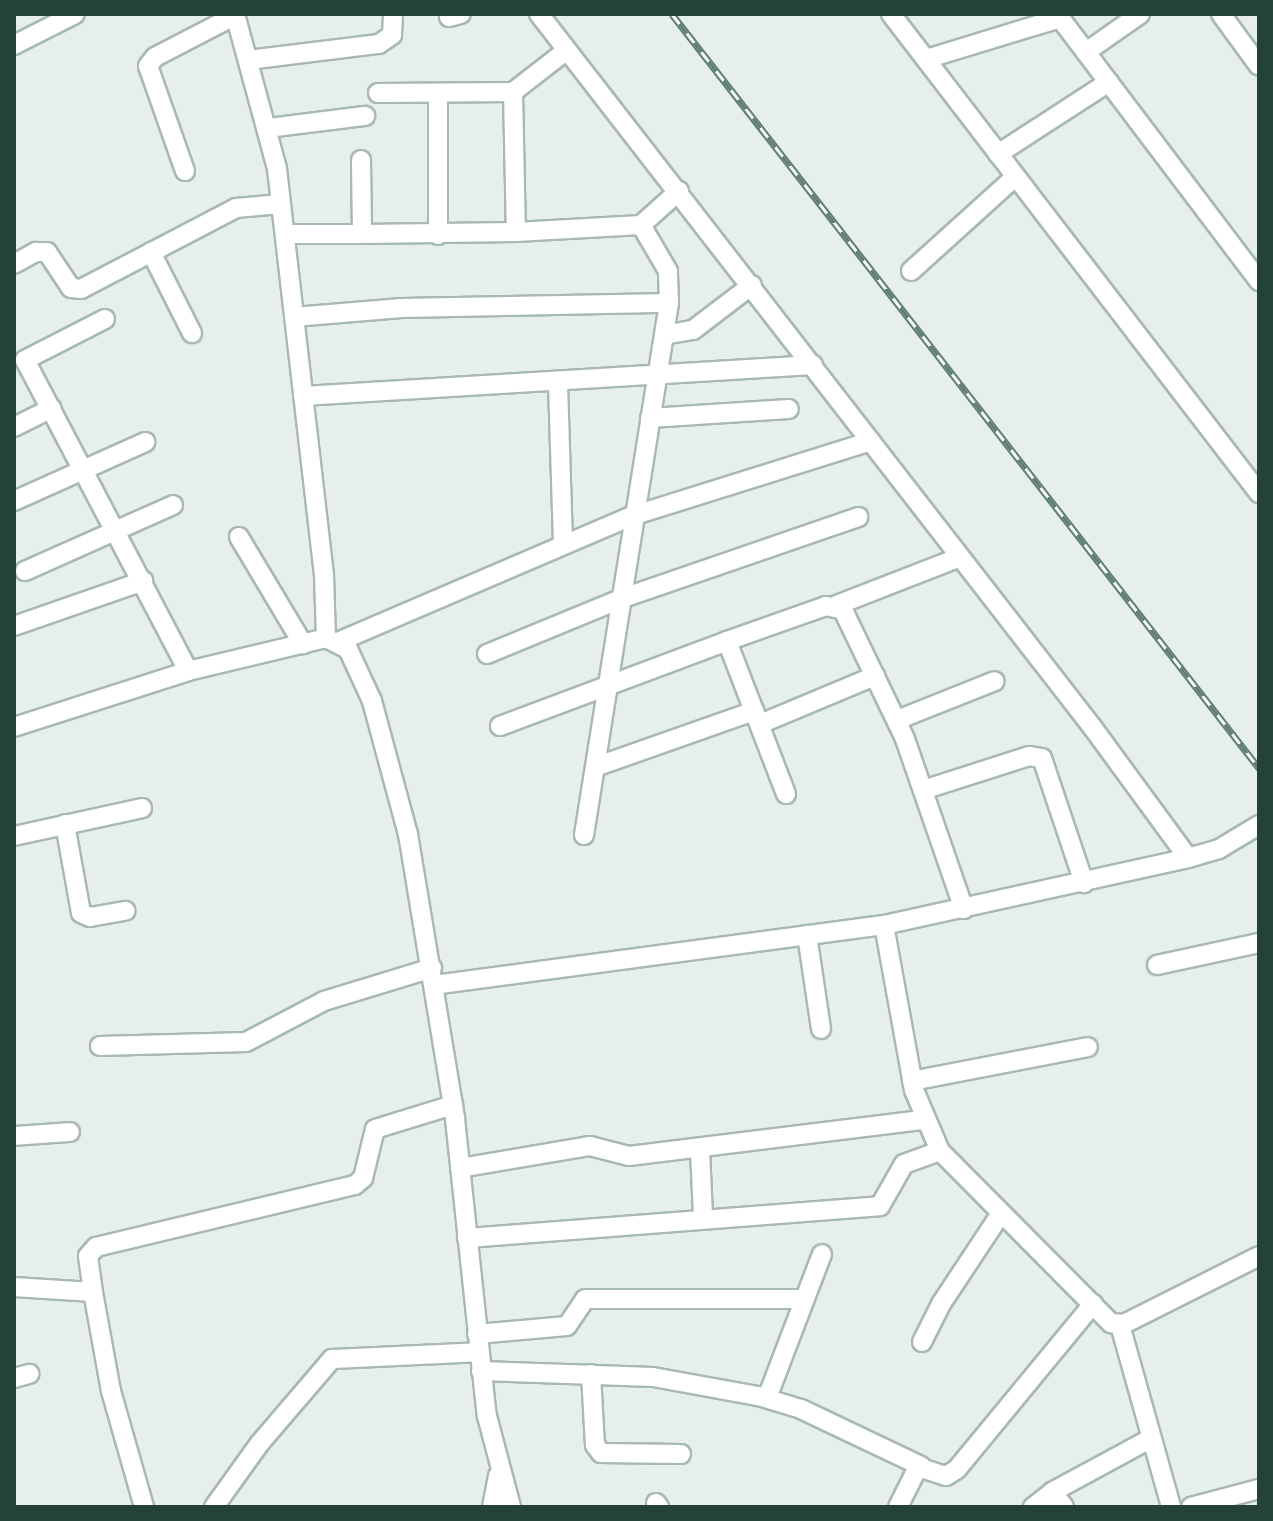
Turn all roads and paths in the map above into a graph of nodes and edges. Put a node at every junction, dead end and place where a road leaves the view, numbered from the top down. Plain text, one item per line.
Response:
1 (75, 14) edge
2 (393, 14) edge
3 (539, 14) edge
4 (891, 14) edge
5 (1140, 14) edge
6 (1221, 14) edge
7 (235, 15) edge
8 (1059, 16) edge
9 (14, 45) edge
10 (567, 50) junction
11 (1086, 52) junction
12 (926, 59) junction
13 (248, 60) junction
14 (1259, 66) edge
15 (1109, 82) junction
16 (513, 92) junction
17 (378, 93) dead end
18 (438, 93) junction
19 (365, 116) dead end
20 (268, 128) junction
21 (998, 154) junction
22 (361, 160) dead end
23 (185, 171) dead end
24 (1015, 177) junction
25 (679, 191) junction
26 (281, 204) junction
27 (641, 225) junction
28 (516, 232) junction
29 (285, 234) junction
30 (362, 234) junction
31 (438, 235) junction
32 (151, 252) junction
33 (14, 264) edge
34 (911, 271) dead end
35 (1259, 281) edge
36 (752, 285) junction
37 (669, 303) junction
38 (294, 317) junction
39 (105, 319) dead end
40 (192, 333) dead end
41 (664, 335) junction
42 (20, 363) edge
43 (813, 365) junction
44 (656, 378) junction
45 (558, 384) junction
46 (303, 396) junction
47 (52, 408) junction
48 (789, 409) dead end
49 (650, 418) junction
50 (14, 427) edge
51 (871, 441) junction
52 (145, 442) dead end
53 (86, 469) junction
54 (1259, 493) edge
55 (14, 501) edge
56 (173, 505) dead end
57 (632, 516) junction
58 (858, 517) dead end
59 (115, 529) junction
60 (239, 537) dead end
61 (563, 543) junction
62 (960, 557) junction
63 (25, 571) dead end
64 (143, 581) junction
65 (623, 598) junction
66 (837, 605) junction
67 (14, 626) edge
68 (333, 640) junction
69 (727, 641) junction
70 (303, 644) junction
71 (487, 654) dead end
72 (188, 671) junction
73 (875, 676) junction
74 (995, 681) dead end
75 (608, 683) junction
76 (757, 718) junction
77 (897, 720) junction
78 (500, 726) dead end
79 (14, 727) edge
80 (595, 767) junction
81 (923, 790) junction
82 (786, 794) dead end
83 (142, 808) dead end
84 (65, 824) junction
85 (1257, 831) edge
86 (584, 835) dead end
87 (14, 836) edge
88 (1188, 858) junction
89 (1084, 883) junction
90 (964, 909) junction
91 (125, 911) dead end
92 (884, 925) junction
93 (807, 935) junction
94 (1259, 943) edge
95 (1157, 965) dead end
96 (433, 977) junction
97 (821, 1029) dead end
98 (100, 1046) dead end
99 (1088, 1047) dead end
100 (912, 1081) junction
101 (453, 1105) junction
102 (924, 1120) junction
103 (70, 1132) dead end
104 (14, 1136) edge
105 (700, 1150) junction
106 (940, 1151) junction
107 (460, 1168) junction
108 (1000, 1215) junction
109 (703, 1216) junction
110 (467, 1238) junction
111 (822, 1254) dead end
112 (1259, 1256) edge
113 (14, 1287) edge
114 (93, 1292) junction
115 (803, 1299) junction
116 (1093, 1304) junction
117 (1120, 1325) junction
118 (922, 1342) dead end
119 (479, 1352) junction
120 (591, 1374) junction
121 (767, 1398) junction
122 (1150, 1439) junction
123 (681, 1454) dead end
124 (921, 1466) junction
125 (498, 1473) junction
126 (1259, 1489) edge
127 (1058, 1500) edge
128 (144, 1507) edge
129 (214, 1507) edge
130 (492, 1507) edge
131 (511, 1507) edge
132 (898, 1507) edge
133 (1033, 1507) edge
134 (1171, 1507) edge
135 (1191, 1507) edge

1 - 9 street
2 - 13 street
3 - 10 street
4 - 12 street
5 - 11 street
6 - 14 street
7 - 13 street
7 - 23 street
8 - 11 street
8 - 12 street
10 - 16 street
10 - 25 street
11 - 15 street
12 - 21 street
13 - 20 street
15 - 21 street
15 - 35 street
16 - 18 street
16 - 28 street
17 - 18 street
18 - 31 street
19 - 20 street
20 - 26 street
21 - 24 street
22 - 30 street
24 - 34 street
24 - 54 street
25 - 27 street
25 - 36 street
26 - 29 street
26 - 32 street
27 - 28 street
27 - 37 street
28 - 31 street
29 - 30 street
29 - 38 street
30 - 31 street
32 - 33 street
32 - 40 street
36 - 41 street
36 - 43 street
37 - 38 street
37 - 41 street
38 - 46 street
39 - 42 street
41 - 44 street
42 - 47 street
43 - 44 street
43 - 51 street
44 - 45 street
44 - 49 street
45 - 46 street
45 - 61 street
46 - 68 street
47 - 50 street
47 - 53 street
48 - 49 street
49 - 57 street
51 - 57 street
51 - 62 street
52 - 53 street
53 - 55 street
53 - 59 street
56 - 59 street
57 - 61 street
57 - 65 street
58 - 65 street
59 - 63 street
59 - 64 street
60 - 70 street
61 - 68 street
62 - 66 street
62 - 88 street
64 - 67 street
64 - 72 street
65 - 71 street
65 - 75 street
66 - 69 street
66 - 73 street
68 - 70 street
68 - 96 street
69 - 75 street
69 - 76 street
70 - 72 street
72 - 79 street
73 - 76 street
73 - 77 street
74 - 77 street
75 - 78 street
75 - 80 street
76 - 80 street
76 - 82 street
77 - 81 street
80 - 86 street
81 - 89 street
81 - 90 street
83 - 84 street
84 - 87 street
84 - 91 street
85 - 88 street
88 - 89 street
89 - 90 street
90 - 92 street
92 - 93 street
92 - 100 street
93 - 96 street
93 - 97 street
94 - 95 street
96 - 98 street
96 - 101 street
99 - 100 street
100 - 102 street
101 - 107 street
101 - 114 street
102 - 105 street
102 - 106 street
103 - 104 street
105 - 107 street
105 - 109 street
106 - 108 street
106 - 109 street
107 - 110 street
108 - 116 street
108 - 118 street
109 - 110 street
110 - 119 street
111 - 115 street
112 - 117 street
113 - 114 street
114 - 128 street
115 - 119 street
115 - 121 street
116 - 117 street
116 - 124 street
117 - 122 street
119 - 120 street
119 - 125 street
119 - 129 street
120 - 121 street
120 - 123 street
121 - 124 street
122 - 127 street
122 - 134 street
124 - 132 street
125 - 130 street
125 - 131 street
126 - 135 street
127 - 133 street

